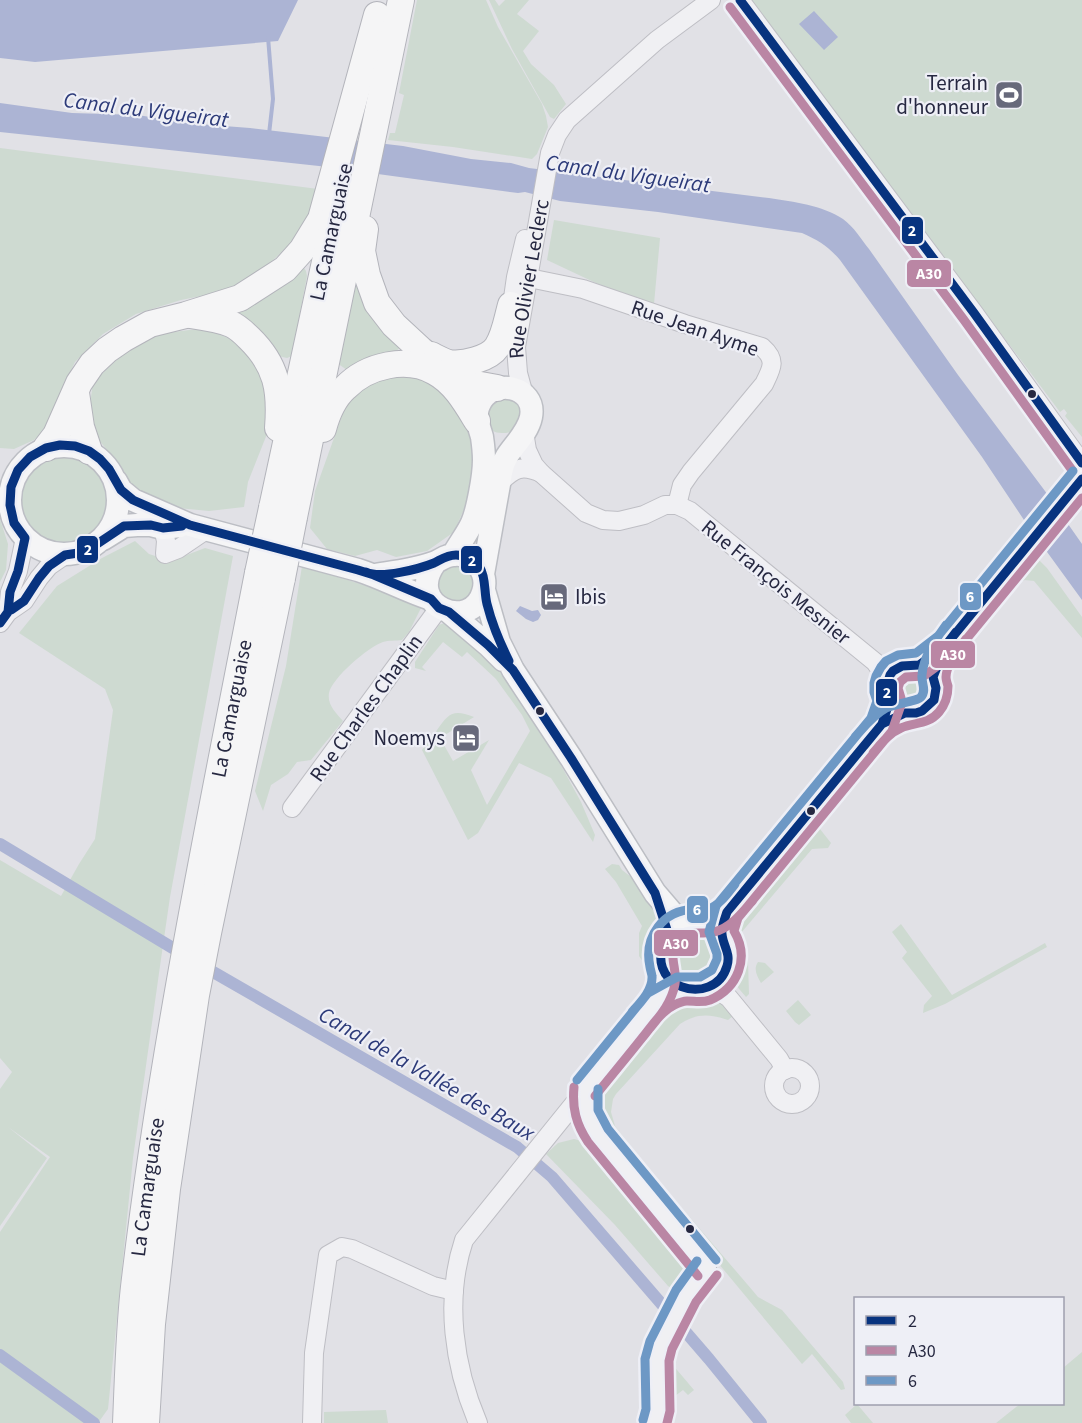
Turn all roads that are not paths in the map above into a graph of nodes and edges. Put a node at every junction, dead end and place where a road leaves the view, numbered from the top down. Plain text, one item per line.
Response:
1 (711, 0) edge
2 (740, 0) edge
3 (389, 7) edge
4 (363, 130) junction
5 (351, 185) junction
6 (541, 206) junction
7 (530, 270) junction
8 (511, 305) junction
9 (186, 315) junction
10 (421, 350) junction
11 (497, 388) junction
12 (76, 393) junction
13 (524, 395) junction
14 (477, 421) junction
15 (524, 432) junction
16 (46, 448) junction
17 (89, 451) junction
18 (1082, 463) edge
19 (541, 472) junction
20 (1082, 479) edge
21 (116, 481) junction
22 (499, 483) junction
23 (677, 505) junction
24 (283, 512) junction
25 (198, 528) junction
26 (25, 538) junction
27 (102, 540) junction
28 (65, 555) junction
29 (444, 559) junction
30 (374, 575) junction
31 (483, 582) junction
32 (440, 606) junction
33 (4, 617) edge
34 (513, 670) junction
35 (926, 671) junction
36 (890, 685) junction
37 (292, 808) dead end
38 (701, 924) junction
39 (665, 973) junction
40 (721, 987) junction
41 (682, 988) junction
42 (187, 990) junction
43 (656, 1002) junction
44 (785, 1070) dead end
45 (586, 1088) junction
46 (548, 1135) junction
47 (598, 1136) junction
48 (167, 1189) junction
49 (454, 1291) junction
50 (126, 1423) edge
51 (146, 1423) edge
52 (161, 1423) edge
53 (312, 1423) edge
54 (478, 1423) edge
55 (655, 1423) edge

1 - 6 street
2 - 18 street
3 - 4 highway
4 - 5 highway
4 - 5 highway
5 - 9 highway
5 - 10 highway
5 - 24 highway, La Camarguaise
6 - 7 street, Rue Olivier Leclerc
6 - 8 street, Rue Olivier Leclerc
7 - 13 street, Rue Olivier Leclerc
7 - 23 street, Rue Jean Ayme
8 - 10 highway
8 - 11 street, Rue Olivier Leclerc
9 - 12 highway
9 - 24 highway
10 - 11 highway
11 - 13 main road, Rue Olivier Leclerc
11 - 14 main road, Rue Olivier Leclerc
12 - 16 highway
12 - 17 highway
13 - 15 main road, Rue Olivier Leclerc
14 - 24 highway
14 - 29 main road
15 - 19 street
15 - 22 main road, Rue Olivier Leclerc
16 - 17 main road
16 - 26 main road
17 - 21 main road
19 - 22 street
19 - 23 street
20 - 35 main road
21 - 25 main road
21 - 27 main road
22 - 31 main road, Rue Olivier Leclerc
23 - 36 street, Rue François Mesnier
24 - 42 highway, La Camarguaise, bridge
25 - 27 main road
25 - 30 main road
26 - 28 main road
26 - 33 street
27 - 28 main road
28 - 33 street
29 - 30 main road
29 - 31 main road
29 - 32 main road
30 - 32 main road
31 - 32 main road
31 - 34 main road
32 - 34 main road
32 - 37 street, Rue Charles Chaplin
34 - 38 main road
35 - 36 main road
35 - 36 main road
36 - 38 main road
38 - 39 main road
38 - 40 main road
39 - 41 main road
39 - 43 street
40 - 41 main road
40 - 44 street
41 - 43 street
42 - 48 highway, La Camarguaise
42 - 50 highway, La Camarguaise
43 - 45 street
45 - 46 street
45 - 47 street
46 - 47 street
46 - 49 street
47 - 55 street
48 - 51 highway, La Camarguaise
48 - 52 highway
49 - 53 street
49 - 54 street

